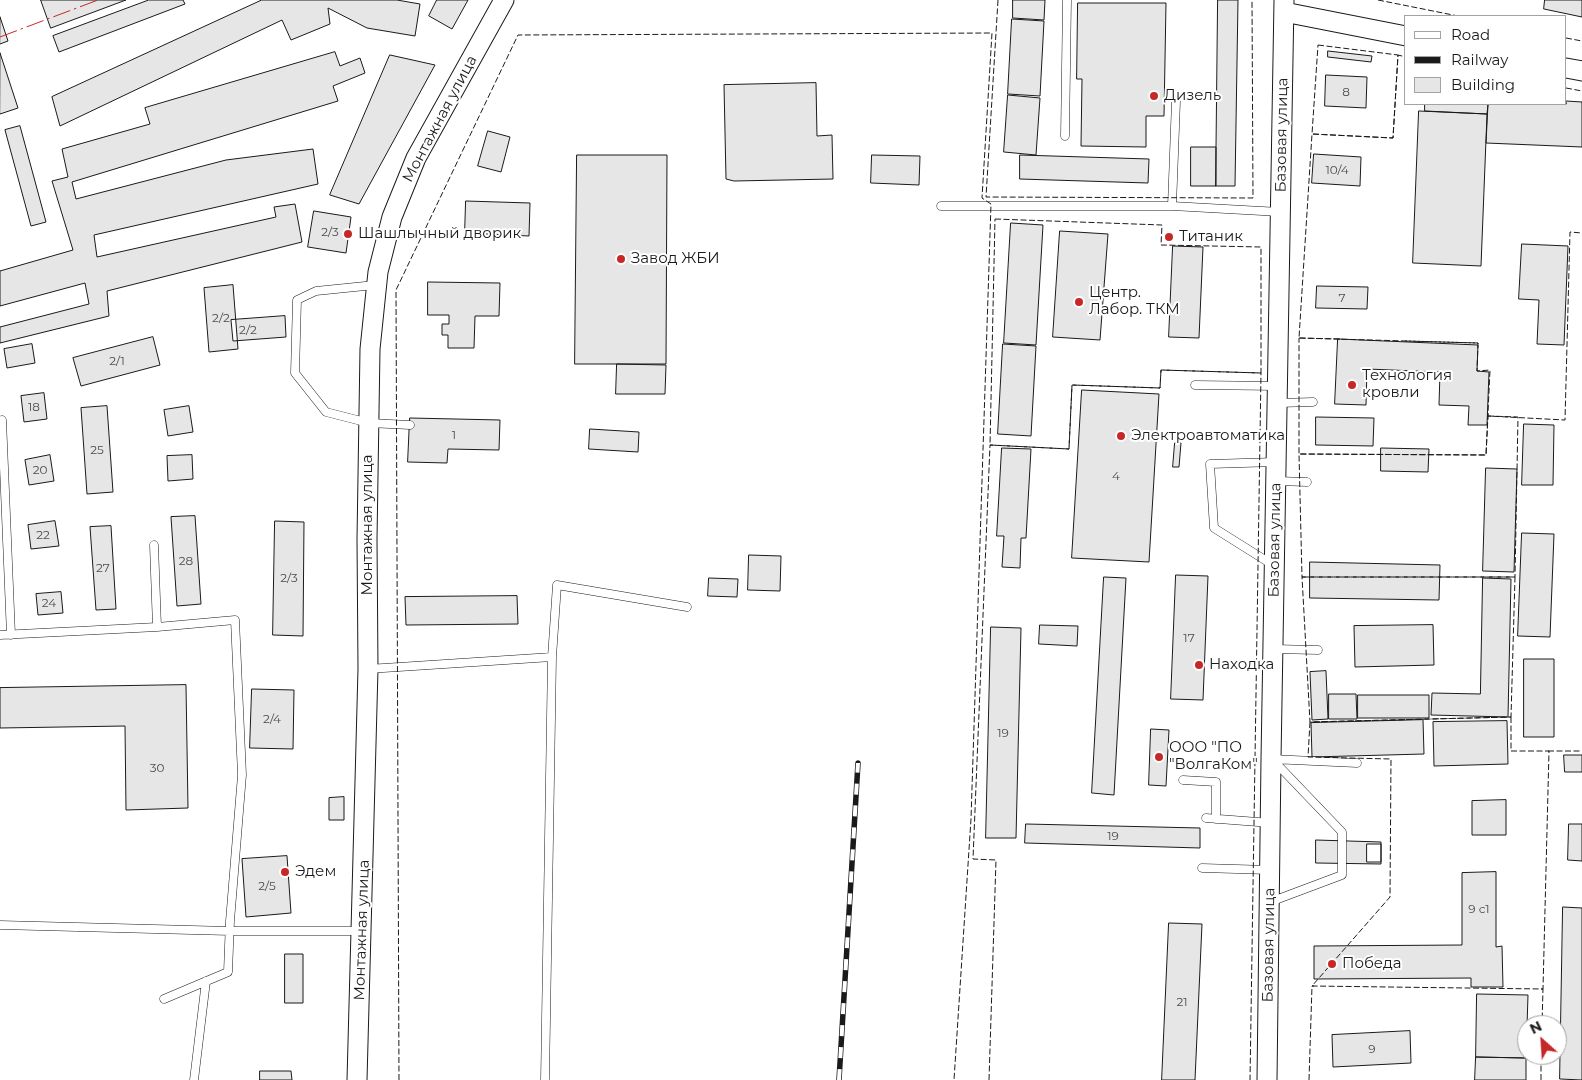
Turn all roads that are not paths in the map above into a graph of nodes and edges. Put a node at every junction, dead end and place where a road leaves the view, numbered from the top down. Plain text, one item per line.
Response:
1 (504, 0) edge
2 (1067, 0) edge
3 (1284, 6) edge
4 (1404, 36) edge
5 (1567, 68) edge
6 (1582, 71) edge
7 (1176, 102) dead end
8 (1065, 136) dead end
9 (941, 206) dead end
10 (1172, 206) junction
11 (1280, 212) junction
12 (376, 285) junction
13 (1195, 385) dead end
14 (1277, 394) junction
15 (1313, 402) dead end
16 (2, 420) dead end
17 (369, 423) junction
18 (410, 426) dead end
19 (1276, 462) junction
20 (1276, 482) junction
21 (1307, 482) dead end
22 (154, 545) dead end
23 (1275, 566) junction
24 (688, 606) dead end
25 (157, 627) junction
26 (0, 635) edge
27 (11, 635) junction
28 (1273, 649) junction
29 (1318, 650) dead end
30 (552, 657) junction
31 (368, 669) junction
32 (1271, 759) junction
33 (1357, 763) dead end
34 (1183, 780) dead end
35 (1206, 818) dead end
36 (1216, 819) junction
37 (1271, 823) junction
38 (1202, 868) dead end
39 (1270, 870) junction
40 (1270, 902) junction
41 (0, 925) edge
42 (230, 931) junction
43 (362, 931) junction
44 (206, 981) junction
45 (164, 999) dead end
46 (194, 1080) edge
47 (358, 1080) edge
48 (545, 1080) edge
49 (1267, 1080) edge

1 - 12 street, Монтажная улица
2 - 8 lane
3 - 4 street
3 - 11 street, Базовая улица
5 - 6 street
7 - 10 lane
9 - 10 lane
10 - 11 lane
11 - 14 street, Базовая улица
12 - 17 street, Монтажная улица
12 - 17 lane
13 - 14 lane
14 - 15 lane
14 - 19 street, Базовая улица
16 - 27 lane
17 - 18 lane
17 - 31 street, Монтажная улица
19 - 20 street, Базовая улица
19 - 23 lane
20 - 21 lane
20 - 23 street, Базовая улица
22 - 25 lane
23 - 28 street, Базовая улица
24 - 30 lane
25 - 27 lane
25 - 42 lane
26 - 27 lane
28 - 29 lane
28 - 32 street, Базовая улица
30 - 31 lane
30 - 48 lane
31 - 43 street, Монтажная улица
32 - 33 lane
32 - 37 street, Базовая улица
32 - 40 lane
34 - 36 lane
35 - 36 lane
36 - 37 lane
37 - 39 street, Базовая улица
38 - 39 lane
39 - 40 street, Базовая улица
40 - 49 street, Базовая улица
41 - 42 lane
42 - 43 lane
42 - 44 lane
43 - 47 street, Монтажная улица
44 - 45 lane
44 - 46 lane

